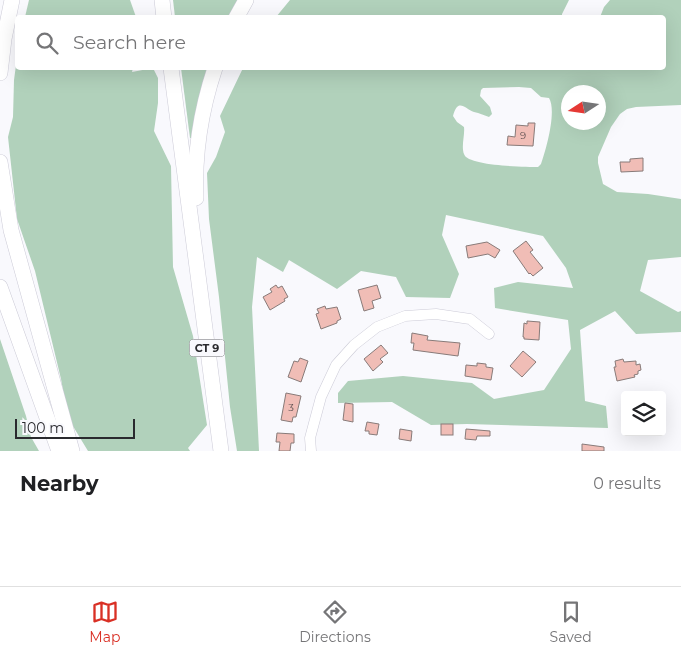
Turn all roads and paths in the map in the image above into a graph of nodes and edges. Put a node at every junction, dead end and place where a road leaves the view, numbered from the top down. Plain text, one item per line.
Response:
1 (12, 0) edge
2 (162, 0) edge
3 (246, 0) edge
4 (164, 15) edge
5 (238, 15) edge
6 (171, 70) edge
7 (214, 70) edge
8 (0, 73) edge
9 (0, 162) edge
10 (194, 244) junction
11 (0, 287) edge
12 (489, 334) dead end
13 (59, 451) edge
14 (72, 451) edge
15 (221, 451) edge
16 (311, 451) edge

1 - 8 highway
2 - 4 highway
3 - 5 highway
6 - 10 highway, CT 9
7 - 10 highway
9 - 14 highway
10 - 15 highway, CT 9
11 - 13 highway
12 - 16 street

